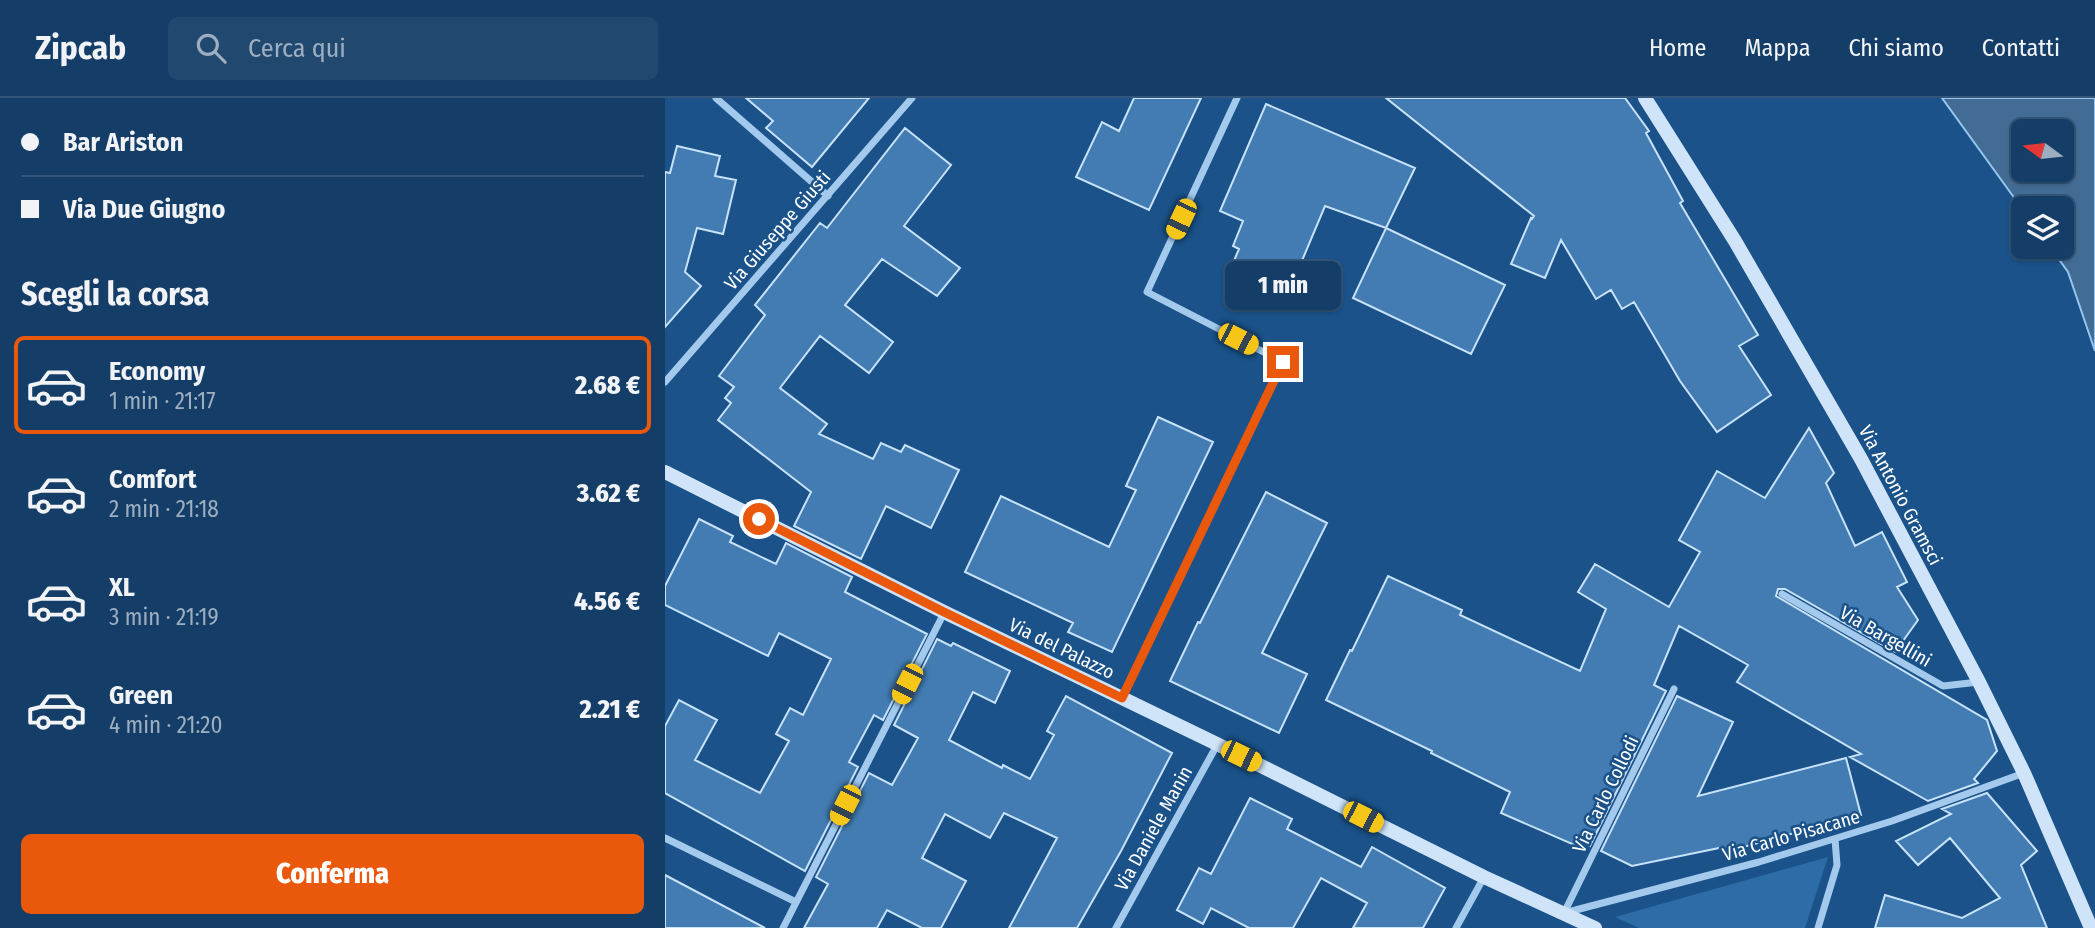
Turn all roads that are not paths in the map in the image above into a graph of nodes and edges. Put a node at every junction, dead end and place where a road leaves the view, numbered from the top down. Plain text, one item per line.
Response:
1 (716, 98) edge
2 (912, 98) edge
3 (1237, 98) edge
4 (1644, 98) edge
5 (828, 196) junction
6 (665, 382) edge
7 (665, 472) edge
8 (1782, 594) dead end
9 (944, 612) junction
10 (1979, 682) junction
11 (1674, 689) dead end
12 (1122, 698) junction
13 (1217, 744) junction
14 (2024, 773) junction
15 (665, 838) edge
16 (1835, 839) junction
17 (1484, 877) junction
18 (796, 902) junction
19 (1564, 913) junction
20 (783, 928) edge
21 (1116, 928) edge
22 (1456, 928) edge
23 (1595, 928) edge
24 (1818, 928) edge
25 (2091, 928) edge

1 - 5 street
2 - 5 street, Via Giuseppe Giusti
3 - 12 street
4 - 10 main road, Via Antonio Gramsci
5 - 6 street, Via Giuseppe Giusti
7 - 9 main road, Via del Palazzo
8 - 10 street, Via Bargellini
9 - 12 main road, Via del Palazzo
9 - 18 street
10 - 14 main road, Via Antonio Gramsci
11 - 19 street, Via Carlo Collodi
12 - 13 main road, Via del Palazzo
13 - 17 main road, Via del Palazzo
13 - 21 street, Via Daniele Manin
14 - 16 street, Via Carlo Pisacane
14 - 25 main road, Via Antonio Gramsci
15 - 18 street
16 - 19 street, Via Carlo Pisacane
16 - 24 street
17 - 19 main road, Via del Palazzo
17 - 22 street
18 - 20 street
19 - 23 main road, Via del Palazzo

